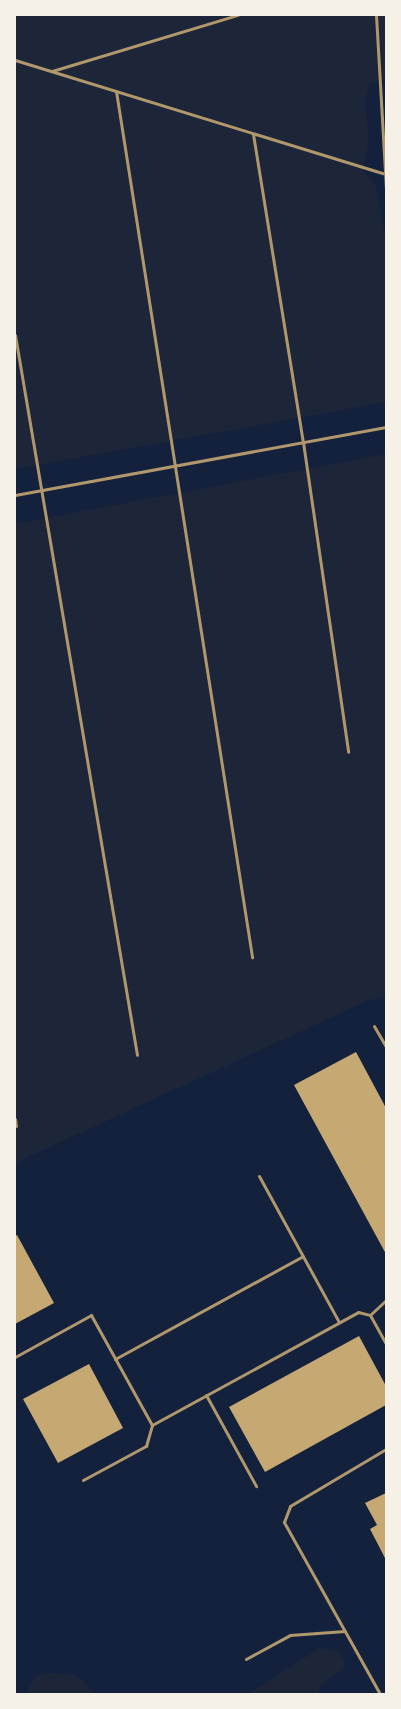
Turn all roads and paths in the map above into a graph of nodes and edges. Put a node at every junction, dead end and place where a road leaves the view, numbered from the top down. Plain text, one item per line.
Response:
1 (238, 15) edge
2 (376, 15) edge
3 (15, 60) edge
4 (51, 72) junction
5 (116, 91) junction
6 (253, 134) junction
7 (383, 174) junction
8 (386, 191) edge
9 (15, 335) edge
10 (386, 427) edge
11 (303, 442) junction
12 (173, 466) junction
13 (39, 490) junction
14 (15, 495) edge
15 (348, 752) dead end
16 (252, 957) dead end
17 (374, 1026) dead end
18 (386, 1047) edge
19 (137, 1055) dead end
20 (15, 1119) edge
21 (16, 1126) dead end
22 (259, 1176) dead end
23 (303, 1256) junction
24 (386, 1300) edge
25 (370, 1315) junction
26 (339, 1322) junction
27 (386, 1344) edge
28 (15, 1357) edge
29 (116, 1359) junction
30 (206, 1395) junction
31 (152, 1425) junction
32 (386, 1449) edge
33 (83, 1480) dead end
34 (256, 1486) dead end
35 (345, 1631) junction
36 (246, 1659) dead end
37 (380, 1694) edge

1 - 4 lane
2 - 7 lane
3 - 4 lane
4 - 5 lane
5 - 6 lane
5 - 12 lane
6 - 7 lane
6 - 11 lane
7 - 8 lane
9 - 13 lane
10 - 11 lane
11 - 12 lane
11 - 15 lane
12 - 13 lane
12 - 16 lane
13 - 14 lane
13 - 19 lane
17 - 18 lane
20 - 21 lane
22 - 23 lane
23 - 26 lane
23 - 29 lane
24 - 25 lane
25 - 26 lane
25 - 27 lane
26 - 30 lane
28 - 29 lane
29 - 31 lane
30 - 31 lane
30 - 34 lane
31 - 33 lane
32 - 35 lane
35 - 36 lane
35 - 37 lane

